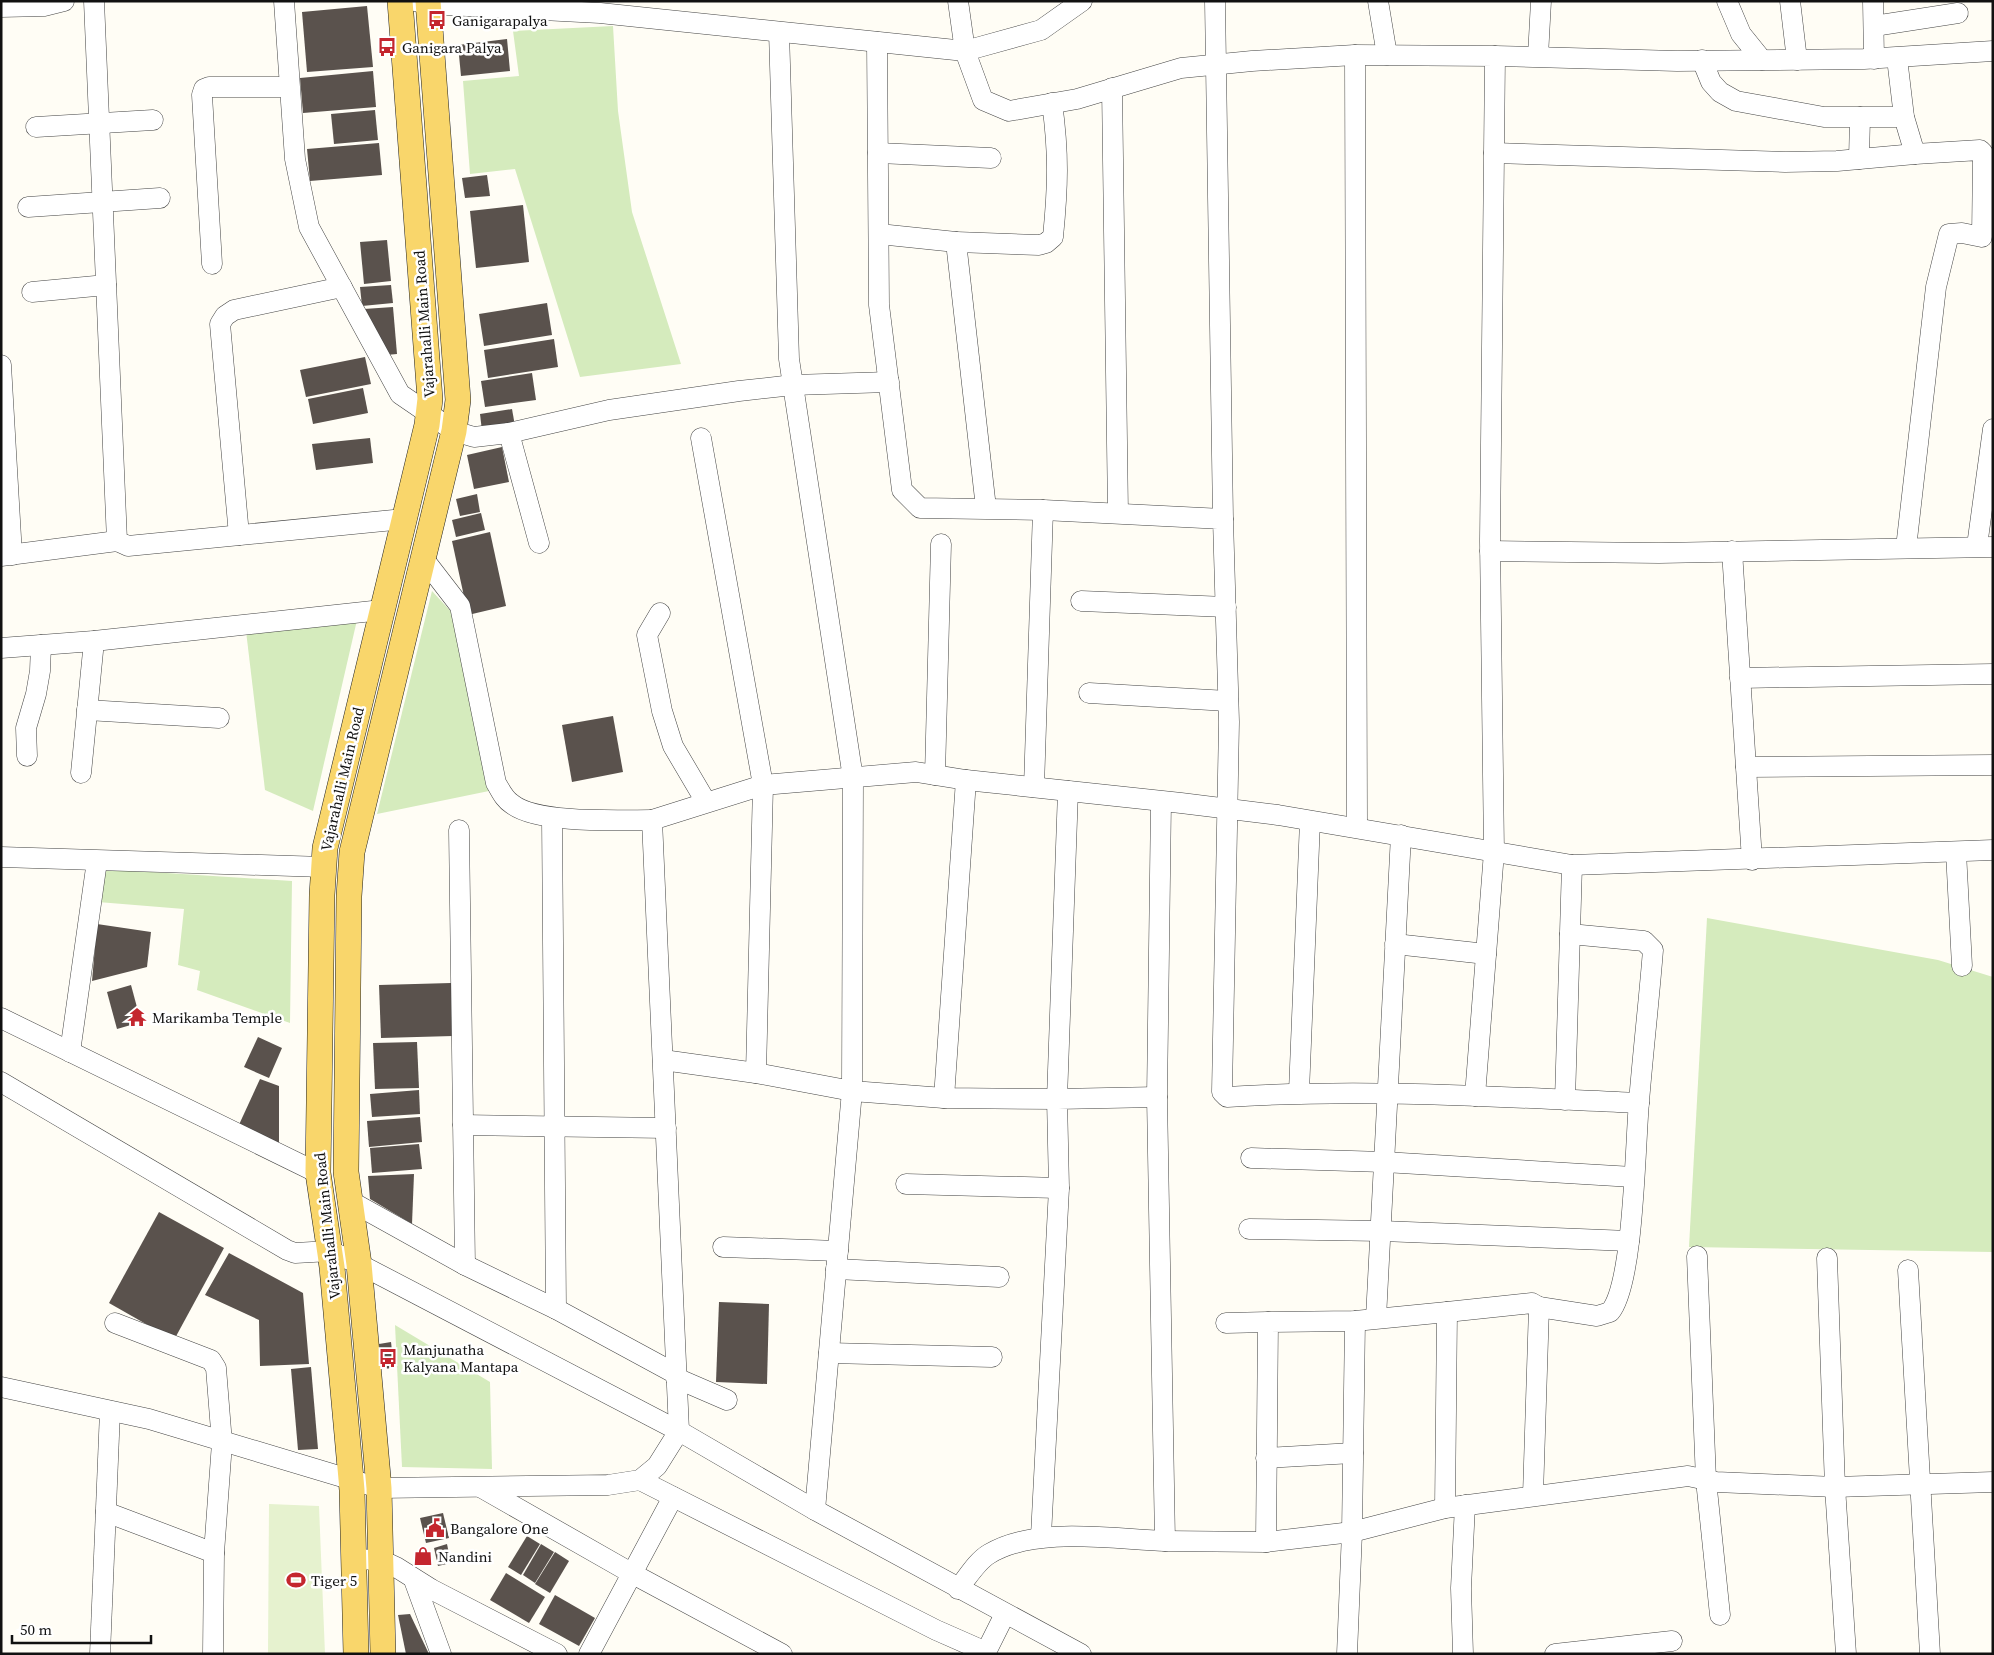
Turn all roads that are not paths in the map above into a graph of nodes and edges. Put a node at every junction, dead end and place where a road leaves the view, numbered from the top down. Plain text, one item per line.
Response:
1 (64, 1) edge
2 (94, 1) edge
3 (284, 1) edge
4 (400, 1) edge
5 (958, 1) edge
6 (1082, 1) edge
7 (1214, 1) edge
8 (1378, 1) edge
9 (1541, 1) edge
10 (1727, 1) edge
11 (1790, 1) edge
12 (1873, 1) edge
13 (424, 2) edge
14 (14, 5) edge
15 (628, 9) edge
16 (1958, 13) dead end
17 (1874, 26) junction
18 (779, 32) junction
19 (877, 42) junction
20 (965, 51) junction
21 (1993, 51) edge
22 (1355, 55) junction
23 (1387, 55) junction
24 (1495, 56) junction
25 (1538, 56) junction
26 (1897, 58) junction
27 (1874, 59) junction
28 (1702, 60) junction
29 (1762, 60) junction
30 (1797, 60) junction
31 (1214, 65) junction
32 (289, 87) junction
33 (1112, 88) junction
34 (1052, 103) junction
35 (1904, 116) junction
36 (1860, 117) junction
37 (153, 120) dead end
38 (100, 124) junction
39 (36, 127) dead end
40 (1986, 145) edge
41 (878, 152) junction
42 (1494, 153) junction
43 (1915, 154) junction
44 (991, 158) dead end
45 (1860, 159) junction
46 (160, 198) dead end
47 (103, 201) junction
48 (28, 207) dead end
49 (878, 234) junction
50 (1987, 239) edge
51 (956, 242) junction
52 (212, 264) dead end
53 (106, 284) junction
54 (342, 287) junction
55 (32, 292) dead end
56 (1, 365) edge
57 (888, 382) junction
58 (793, 385) junction
59 (428, 413) junction
60 (1993, 429) edge
61 (454, 431) junction
62 (509, 433) junction
63 (701, 438) dead end
64 (986, 508) junction
65 (1043, 510) junction
66 (1118, 513) junction
67 (404, 519) junction
68 (1223, 519) junction
69 (239, 535) junction
70 (117, 541) junction
71 (539, 543) dead end
72 (941, 544) dead end
73 (1985, 547) edge
74 (1906, 548) junction
75 (1490, 551) junction
76 (1732, 551) junction
77 (6, 555) edge
78 (423, 558) junction
79 (1081, 601) dead end
80 (1226, 606) junction
81 (382, 610) junction
82 (660, 612) dead end
83 (94, 641) junction
84 (41, 645) junction
85 (1, 648) edge
86 (1993, 674) edge
87 (1740, 678) junction
88 (1088, 693) dead end
89 (1228, 700) junction
90 (87, 710) junction
91 (219, 718) dead end
92 (26, 756) dead end
93 (1993, 765) edge
94 (1746, 767) junction
95 (81, 773) dead end
96 (935, 775) junction
97 (852, 778) junction
98 (966, 780) junction
99 (763, 785) junction
100 (1034, 787) junction
101 (1068, 791) junction
102 (706, 802) junction
103 (1161, 802) junction
104 (1228, 810) junction
105 (552, 818) junction
106 (652, 820) junction
107 (1310, 821) junction
108 (1357, 827) junction
109 (459, 830) dead end
110 (1401, 836) junction
111 (1993, 850) edge
112 (1494, 852) junction
113 (1956, 852) junction
114 (1, 857) edge
115 (1752, 860) junction
116 (97, 861) junction
117 (1572, 865) junction
118 (324, 867) junction
119 (1570, 934) junction
120 (1395, 944) junction
121 (1486, 954) junction
122 (1962, 966) dead end
123 (1, 1018) edge
124 (70, 1052) junction
125 (663, 1060) junction
126 (756, 1073) junction
127 (1, 1082) edge
128 (852, 1092) junction
129 (1299, 1092) junction
130 (1387, 1094) junction
131 (1475, 1096) junction
132 (1158, 1097) junction
133 (944, 1098) junction
134 (1057, 1098) junction
135 (1565, 1100) junction
136 (1639, 1103) junction
137 (463, 1125) junction
138 (554, 1127) junction
139 (666, 1128) junction
140 (1251, 1158) dead end
141 (1384, 1162) junction
142 (318, 1173) junction
143 (1633, 1177) junction
144 (906, 1184) dead end
145 (1059, 1188) junction
146 (350, 1201) junction
147 (1249, 1229) dead end
148 (1382, 1231) junction
149 (1629, 1240) junction
150 (723, 1247) dead end
151 (330, 1252) junction
152 (1697, 1256) dead end
153 (1827, 1258) dead end
154 (837, 1260) junction
155 (359, 1264) junction
156 (465, 1265) junction
157 (1908, 1270) dead end
158 (999, 1277) dead end
159 (1539, 1307) junction
160 (556, 1309) junction
161 (1446, 1312) junction
162 (1376, 1318) junction
163 (1355, 1321) junction
164 (1268, 1322) junction
165 (115, 1323) dead end
166 (1226, 1323) dead end
167 (829, 1353) junction
168 (992, 1357) dead end
169 (676, 1376) junction
170 (1, 1387) edge
171 (727, 1400) dead end
172 (110, 1411) junction
173 (678, 1431) junction
174 (222, 1443) junction
175 (1353, 1453) junction
176 (1266, 1458) junction
177 (350, 1478) junction
178 (640, 1480) junction
179 (1706, 1480) junction
180 (1993, 1482) edge
181 (1921, 1484) junction
182 (480, 1487) junction
183 (1835, 1487) junction
184 (379, 1488) junction
185 (1533, 1495) junction
186 (673, 1497) junction
187 (1465, 1505) junction
188 (1445, 1508) junction
189 (815, 1510) junction
190 (106, 1512) junction
191 (1352, 1532) junction
192 (1041, 1536) junction
193 (1165, 1541) junction
194 (1266, 1542) junction
195 (214, 1553) junction
196 (354, 1559) junction
197 (381, 1560) junction
198 (633, 1574) junction
199 (414, 1580) junction
200 (958, 1589) junction
201 (1005, 1614) junction
202 (1720, 1615) dead end
203 (1672, 1641) dead end
204 (988, 1653) edge
205 (100, 1654) edge
206 (213, 1654) edge
207 (356, 1654) edge
208 (383, 1654) edge
209 (440, 1654) edge
210 (557, 1654) edge
211 (588, 1654) edge
212 (782, 1654) edge
213 (1081, 1654) edge
214 (1347, 1654) edge
215 (1463, 1654) edge
216 (1555, 1654) edge
217 (1846, 1654) edge
218 (1930, 1654) edge

1 - 14 street
2 - 38 street
3 - 32 street
4 - 59 main road, Vajarahalli Main Road
5 - 20 street
6 - 20 street
7 - 31 street
8 - 23 street
9 - 25 street
10 - 29 street
11 - 30 street
12 - 17 street
13 - 15 street
13 - 61 main road, Vajarahalli Main Road
15 - 18 street
16 - 17 street
17 - 27 street
18 - 19 street
18 - 58 street
19 - 20 street
19 - 41 street
20 - 34 street
21 - 26 street
22 - 23 street
22 - 31 street
22 - 108 street
23 - 24 street
24 - 25 street
24 - 42 street
25 - 28 street
26 - 27 street
26 - 35 street
27 - 30 street
28 - 29 street
28 - 36 street
29 - 30 street
31 - 33 street
31 - 68 street
32 - 52 street
32 - 54 street
33 - 34 street
33 - 66 street
34 - 51 street
35 - 36 street
35 - 43 street
36 - 45 street
37 - 38 street
38 - 39 street
38 - 47 street
40 - 43 street
40 - 50 street
41 - 44 street
41 - 49 street
42 - 45 street
42 - 75 street
43 - 45 street
46 - 47 street
47 - 48 street
47 - 53 street
49 - 51 street
49 - 57 street
50 - 74 street
51 - 64 street
53 - 55 street
53 - 70 street
54 - 59 street
54 - 69 street
56 - 77 street
57 - 58 street
57 - 64 street
58 - 62 street
58 - 97 street
59 - 61 street
59 - 67 main road, Vajarahalli Main Road
60 - 73 street
61 - 62 street
61 - 78 main road, Vajarahalli Main Road
62 - 71 street
63 - 99 street
64 - 65 street
65 - 66 street
65 - 100 street
66 - 68 street
67 - 69 street
67 - 81 main road, Vajarahalli Main Road
68 - 80 street
69 - 70 street
70 - 77 street
72 - 96 street
73 - 74 street
74 - 76 street
75 - 76 street
75 - 112 street
76 - 87 street
78 - 105 street
78 - 146 main road, Vajarahalli Main Road
79 - 80 street
80 - 89 street
81 - 83 street
81 - 118 main road, Vajarahalli Main Road
82 - 102 street
83 - 84 street
83 - 90 street
84 - 85 street
84 - 92 street
86 - 87 street
87 - 94 street
88 - 89 street
89 - 104 street
90 - 91 street
90 - 95 street
93 - 94 street
94 - 115 street
96 - 97 street
96 - 98 street
97 - 99 street
97 - 128 street
98 - 100 street
98 - 133 street
99 - 102 street
99 - 126 street
100 - 101 street
101 - 103 street
101 - 134 street
102 - 106 street
103 - 104 street
103 - 132 street
104 - 107 street
104 - 129 street
105 - 106 street
105 - 138 street
106 - 125 street
107 - 108 street
107 - 129 street
108 - 110 street
109 - 137 street
110 - 112 street
110 - 120 street
111 - 113 street
112 - 117 street
112 - 121 street
113 - 115 street
113 - 122 street
114 - 116 street
115 - 117 street
116 - 118 street
116 - 124 street
117 - 119 street
118 - 142 main road, Vajarahalli Main Road
119 - 135 street
119 - 136 street
120 - 121 street
120 - 130 street
121 - 131 street
123 - 124 street
124 - 142 street
125 - 126 street
125 - 139 street
126 - 128 street
127 - 151 street
128 - 133 street
128 - 154 street
129 - 130 street
130 - 131 street
130 - 141 street
131 - 135 street
132 - 134 street
132 - 193 street
133 - 134 street
134 - 145 street
135 - 136 street
136 - 143 street
137 - 138 street
137 - 156 street
138 - 139 street
138 - 160 street
139 - 169 street
140 - 141 street
141 - 143 street
141 - 148 street
142 - 151 main road, Vajarahalli Main Road
143 - 149 street
144 - 145 street
145 - 192 street
146 - 155 main road, Vajarahalli Main Road
146 - 156 street
147 - 148 street
148 - 149 street
148 - 162 street
149 - 159 street
150 - 154 street
151 - 155 street
151 - 177 main road, Vajarahalli Main Road
152 - 179 street
153 - 183 street
154 - 158 street
154 - 167 street
155 - 173 street
155 - 184 main road, Vajarahalli Main Road
156 - 160 street
157 - 181 street
159 - 161 street
159 - 185 street
160 - 169 street
161 - 162 street
161 - 188 street
162 - 163 street
163 - 164 street
163 - 175 street
164 - 166 street
164 - 176 street
165 - 174 street
167 - 168 street
167 - 189 street
169 - 171 street
169 - 173 street
170 - 172 street
172 - 174 street
172 - 190 street
173 - 178 street
173 - 189 street
174 - 177 street
174 - 195 street
175 - 176 street
175 - 191 street
176 - 194 street
177 - 184 street
177 - 196 main road, Vajarahalli Main Road
178 - 182 street
178 - 186 street
179 - 183 street
179 - 185 street
179 - 202 street
180 - 181 street
181 - 183 street
181 - 218 street
182 - 184 street
182 - 198 street
183 - 217 street
184 - 197 main road, Vajarahalli Main Road
185 - 187 street
186 - 198 street
186 - 204 street
187 - 188 street
187 - 215 street
188 - 191 street
189 - 200 street
190 - 195 street
190 - 205 street
191 - 194 street
191 - 214 street
192 - 193 street
192 - 200 street
193 - 194 street
195 - 206 street
196 - 197 street
196 - 207 main road, Vajarahalli Main Road
197 - 199 street
197 - 208 main road, Vajarahalli Main Road
198 - 211 street
198 - 212 street
199 - 209 street
199 - 210 street
200 - 201 street
201 - 204 street
201 - 213 street
203 - 216 street

